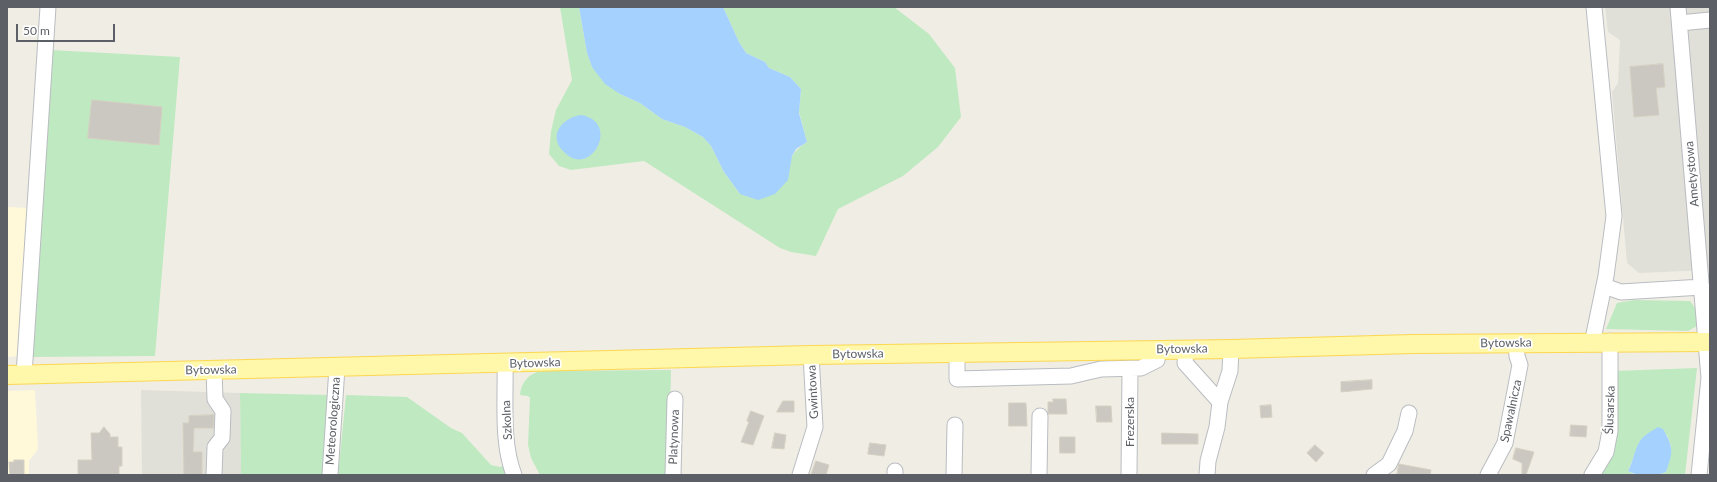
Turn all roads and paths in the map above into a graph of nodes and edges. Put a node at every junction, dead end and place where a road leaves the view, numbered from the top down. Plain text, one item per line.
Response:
1 (48, 7) edge
2 (1594, 7) edge
3 (1678, 7) edge
4 (1710, 20) edge
5 (1680, 23) junction
6 (1604, 286) junction
7 (1702, 287) junction
8 (1602, 342) junction
9 (1708, 342) edge
10 (1516, 343) junction
11 (1186, 348) junction
12 (1158, 349) junction
13 (1230, 349) junction
14 (957, 353) junction
15 (811, 355) junction
16 (505, 364) junction
17 (337, 367) junction
18 (1130, 369) junction
19 (214, 370) junction
20 (16, 375) edge
21 (675, 399) dead end
22 (1220, 402) junction
23 (1408, 413) dead end
24 (1040, 416) dead end
25 (955, 426) dead end
26 (214, 475) edge
27 (330, 475) edge
28 (514, 475) edge
29 (673, 475) edge
30 (800, 475) edge
31 (954, 475) edge
32 (1039, 475) edge
33 (1129, 475) edge
34 (1207, 475) edge
35 (1374, 475) edge
36 (1488, 475) edge
37 (1592, 475) edge
38 (1699, 475) edge

1 - 20 street
2 - 6 street, Ślusarska
3 - 5 street, Ametystowa
4 - 5 street
5 - 7 street, Ametystowa
6 - 7 street
6 - 8 street, Ślusarska
7 - 9 street, Ametystowa
8 - 9 main road, Bytowska
8 - 10 main road, Bytowska
8 - 37 street, Ślusarska
9 - 38 street, Ametystowa
10 - 13 main road, Bytowska
10 - 36 street, Spawalnicza
11 - 12 main road, Bytowska
11 - 13 main road, Bytowska
11 - 22 street
12 - 14 main road, Bytowska
12 - 18 street
13 - 22 street
14 - 15 main road, Bytowska
14 - 18 street
15 - 16 main road, Bytowska
15 - 30 street, Gwintowa
16 - 17 main road, Bytowska
16 - 28 street, Szkolna
17 - 19 main road, Bytowska
17 - 27 street, Meteorologiczna
18 - 33 street, Frezerska
19 - 20 main road, Bytowska
19 - 26 street
21 - 29 street, Platynowa
22 - 34 street
23 - 35 street
24 - 32 street
25 - 31 street

